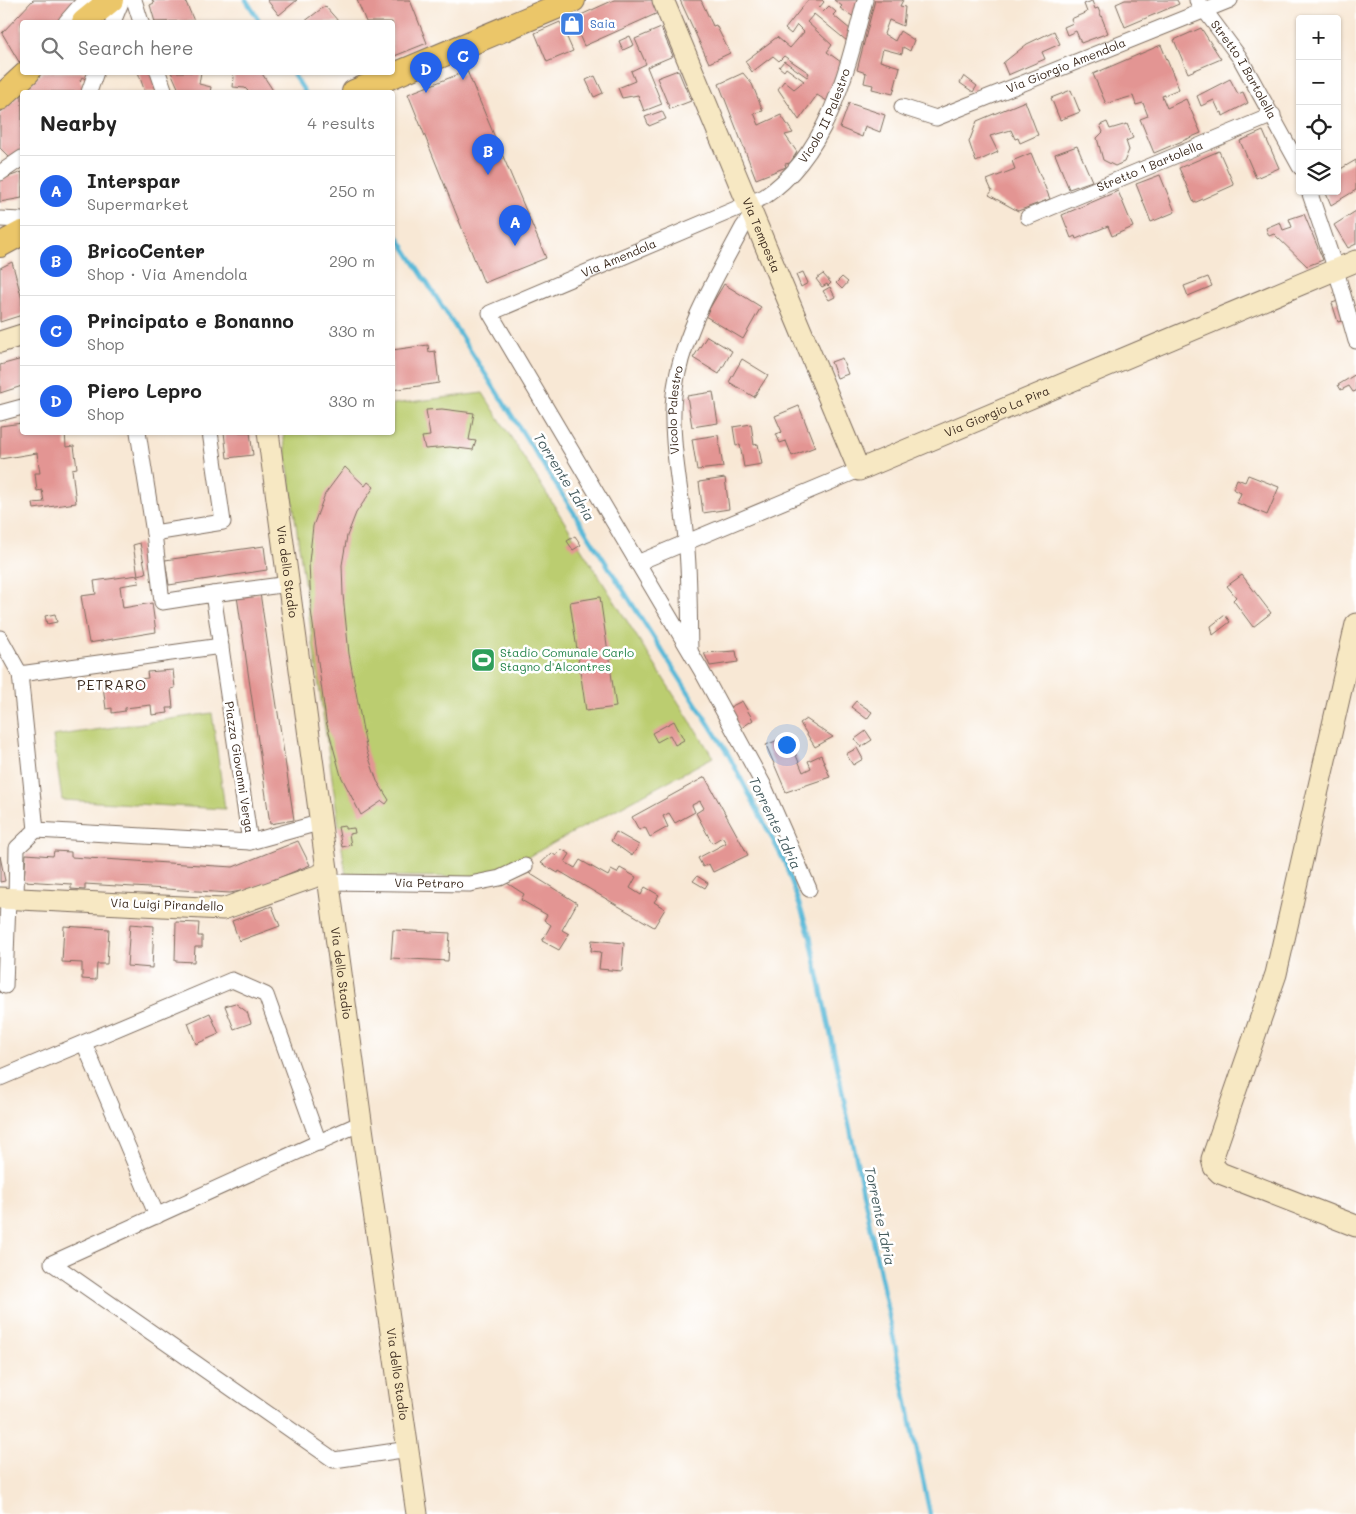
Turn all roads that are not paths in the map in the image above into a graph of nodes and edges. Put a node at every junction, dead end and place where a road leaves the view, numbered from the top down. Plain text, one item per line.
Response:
1 (84, 0) edge
2 (111, 0) edge
3 (122, 0) edge
4 (134, 0) edge
5 (573, 0) edge
6 (663, 0) edge
7 (865, 0) edge
8 (1230, 0) edge
9 (1201, 5) edge
10 (68, 20) edge
11 (86, 20) edge
12 (114, 20) edge
13 (140, 20) edge
14 (25, 75) edge
15 (95, 75) edge
16 (159, 75) edge
17 (394, 75) edge
18 (395, 75) edge
19 (90, 90) edge
20 (164, 90) edge
21 (359, 90) edge
22 (0, 98) edge
23 (902, 107) dead end
24 (1273, 115) junction
25 (20, 159) edge
26 (1296, 160) edge
27 (0, 173) edge
28 (1310, 195) edge
29 (750, 210) junction
30 (1028, 217) dead end
31 (0, 219) edge
32 (20, 220) edge
33 (20, 235) edge
34 (0, 245) edge
35 (1356, 262) edge
36 (1336, 270) junction
37 (20, 336) edge
38 (1356, 341) edge
39 (0, 342) edge
40 (20, 408) edge
41 (0, 414) edge
42 (138, 435) edge
43 (210, 435) edge
44 (268, 435) edge
45 (858, 470) junction
46 (154, 533) junction
47 (686, 542) junction
48 (637, 563) junction
49 (289, 584) junction
50 (213, 594) junction
51 (1356, 624) edge
52 (0, 638) edge
53 (221, 646) junction
54 (690, 652) junction
55 (20, 674) junction
56 (322, 822) junction
57 (36, 830) junction
58 (250, 842) junction
59 (525, 866) dead end
60 (329, 877) junction
61 (808, 889) dead end
62 (8, 899) edge
63 (5, 986) dead end
64 (84, 1043) junction
65 (0, 1078) edge
66 (361, 1119) junction
67 (319, 1143) junction
68 (158, 1216) junction
69 (1356, 1226) edge
70 (409, 1449) junction
71 (417, 1514) edge

1 - 10 street
2 - 11 main road
3 - 12 street
4 - 13 street
5 - 18 main road
6 - 29 street, Via Tempesta
7 - 29 street, Vicolo II Palestro
8 - 9 street, Via Giorgio Amendola
9 - 23 street, Via Giorgio Amendola
9 - 24 street, Stretto I Bartolella
14 - 22 main road
15 - 19 street
16 - 20 street
17 - 21 main road
24 - 26 street, Stretto I Bartolella
24 - 30 street, Stretto 1 Bartolella
25 - 27 street
28 - 36 street
29 - 45 street, Via Tempesta
29 - 47 street, Vicolo Palestro
29 - 48 street, Via Amendola
31 - 32 street
33 - 34 main road
35 - 36 street, Via Giorgio La Pira
36 - 38 street
36 - 45 street, Via Giorgio La Pira
37 - 39 street
40 - 41 street
42 - 46 street
43 - 46 street
44 - 49 street, Via dello Stadio
45 - 47 street, Via Giorgio La Pira
46 - 50 street
47 - 48 street, Via Giorgio La Pira
47 - 54 street, Vicolo Palestro
48 - 54 street
49 - 50 street
49 - 56 street, Via dello Stadio
50 - 53 street, Piazza Giovanni Verga
51 - 69 street
52 - 55 street
53 - 55 street
53 - 58 street, Piazza Giovanni Verga
54 - 61 street
55 - 57 street
56 - 58 street
56 - 60 street, Via dello Stadio
57 - 58 street, Piazza Giovanni Verga
57 - 62 street
59 - 60 street, Via Petraro
60 - 62 street, Via Luigi Pirandello
60 - 66 street, Via dello Stadio
62 - 63 street
64 - 65 street
64 - 67 street
64 - 68 street
66 - 67 street
66 - 70 street, Via dello Stadio
67 - 68 street
68 - 70 street
70 - 71 street, Via dello Stadio

